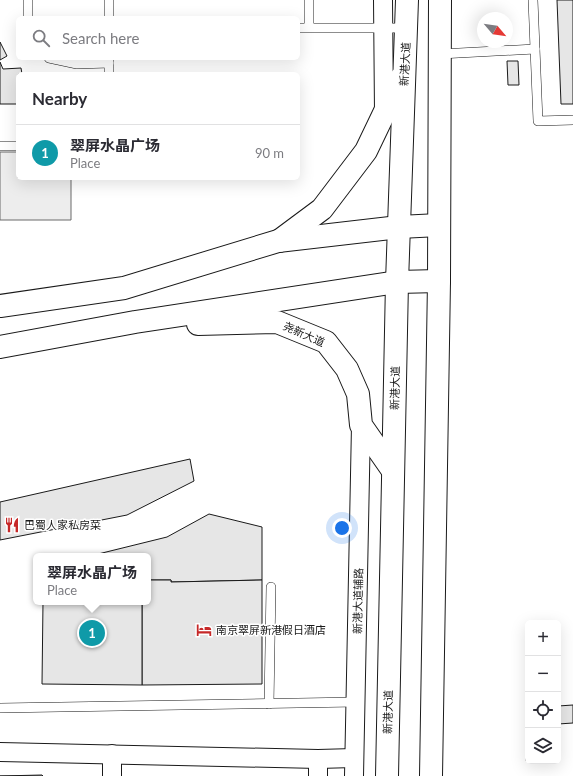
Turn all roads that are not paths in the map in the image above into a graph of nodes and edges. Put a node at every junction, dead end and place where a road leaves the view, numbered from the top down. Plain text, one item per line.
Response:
1 (28, 0) edge
2 (109, 0) edge
3 (309, 0) edge
4 (383, 0) edge
5 (407, 0) edge
6 (440, 0) edge
7 (533, 0) edge
8 (28, 16) edge
9 (109, 16) edge
10 (300, 28) edge
11 (309, 28) junction
12 (383, 28) junction
13 (407, 28) junction
14 (535, 49) junction
15 (440, 54) junction
16 (59, 60) edge
17 (109, 61) edge
18 (405, 70) junction
19 (109, 72) edge
20 (384, 114) junction
21 (573, 120) edge
22 (0, 146) edge
23 (16, 146) edge
24 (439, 225) junction
25 (399, 227) junction
26 (278, 241) junction
27 (439, 281) junction
28 (397, 282) junction
29 (0, 306) edge
30 (135, 322) junction
31 (0, 347) edge
32 (361, 425) junction
33 (393, 471) junction
34 (271, 587) dead end
35 (356, 702) junction
36 (269, 704) junction
37 (0, 708) edge
38 (0, 752) edge
39 (112, 754) junction
40 (354, 758) junction
41 (318, 768) edge
42 (112, 776) edge
43 (354, 776) edge
44 (387, 776) edge
45 (432, 776) edge

1 - 8 lane
2 - 9 lane
3 - 11 lane
4 - 12 street
5 - 13 main road, 新港大道
6 - 15 main road
7 - 14 lane
10 - 11 lane
11 - 12 lane
12 - 13 lane
12 - 20 street
13 - 18 main road, 新港大道
14 - 15 lane
14 - 21 lane
15 - 24 main road
16 - 17 lane
17 - 19 lane
18 - 20 main road
18 - 25 main road, 新港大道
20 - 26 main road
22 - 23 lane
24 - 25 main road
24 - 27 main road
25 - 26 main road
25 - 28 main road, 新港大道
26 - 29 main road
27 - 28 main road, 尧新大道
27 - 45 main road
28 - 30 main road, 尧新大道
28 - 33 main road, 新港大道
30 - 31 main road, 尧新大道
30 - 32 main road, 尧新大道
32 - 33 main road, 尧新大道
32 - 35 street, 新港大道辅路
33 - 44 main road, 新港大道
34 - 36 lane
35 - 36 lane
35 - 40 street, 新港大道辅路
36 - 37 lane
38 - 39 street
39 - 41 street
39 - 42 street
40 - 41 street
40 - 43 street, 新港大道辅路

